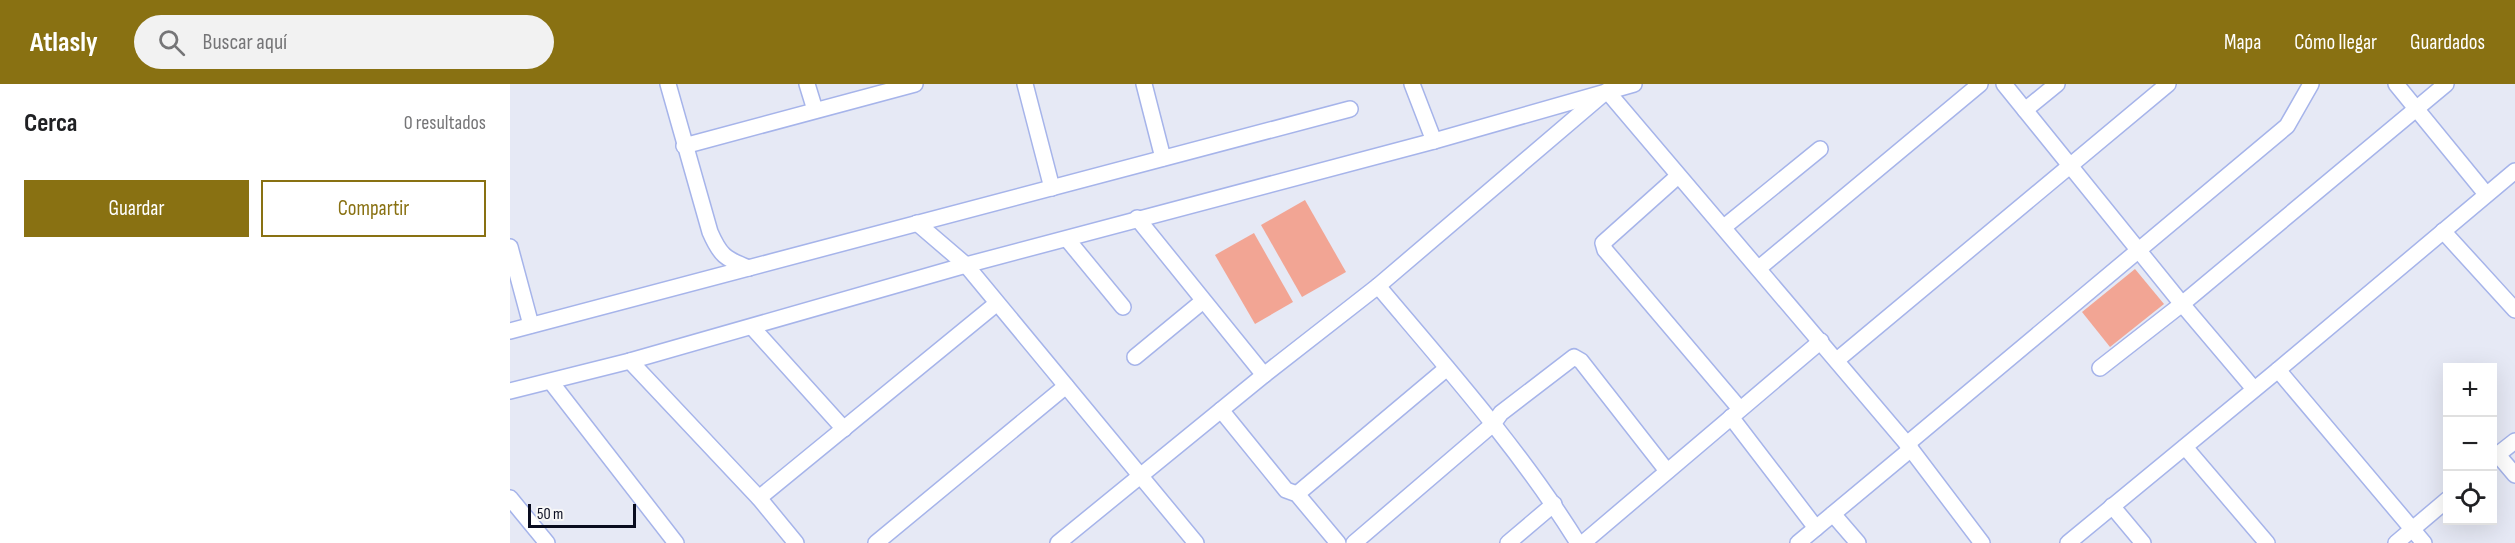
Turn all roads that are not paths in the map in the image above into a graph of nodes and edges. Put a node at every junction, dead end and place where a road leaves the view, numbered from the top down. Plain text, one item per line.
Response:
1 (668, 84) edge
2 (807, 84) edge
3 (912, 84) edge
4 (1025, 84) edge
5 (1144, 84) edge
6 (1634, 84) edge
7 (1980, 84) edge
8 (2004, 84) edge
9 (2057, 84) edge
10 (2168, 84) edge
11 (2311, 84) edge
12 (2396, 84) edge
13 (2446, 84) edge
14 (1418, 85) edge
15 (1607, 91) junction
16 (2416, 108) junction
17 (1350, 109) dead end
18 (815, 110) junction
19 (2025, 110) junction
20 (1434, 141) junction
21 (684, 146) junction
22 (1820, 149) dead end
23 (1163, 158) junction
24 (2071, 166) junction
25 (2515, 171) edge
26 (1678, 176) junction
27 (1052, 188) junction
28 (2486, 194) junction
29 (1137, 218) junction
30 (917, 223) junction
31 (1724, 227) junction
32 (2443, 231) junction
33 (1067, 239) junction
34 (510, 248) edge
35 (2139, 250) junction
36 (966, 265) junction
37 (749, 268) junction
38 (1759, 268) junction
39 (1378, 286) junction
40 (1203, 301) junction
41 (996, 304) junction
42 (2182, 304) junction
43 (1123, 307) dead end
44 (2515, 310) edge
45 (531, 325) junction
46 (752, 327) junction
47 (510, 331) edge
48 (1821, 341) junction
49 (1135, 357) dead end
50 (1838, 360) junction
51 (630, 361) junction
52 (1447, 368) junction
53 (2100, 368) dead end
54 (2278, 370) junction
55 (1264, 375) junction
56 (551, 381) junction
57 (1066, 386) junction
58 (2254, 389) junction
59 (510, 391) edge
60 (1221, 410) junction
61 (1736, 413) junction
62 (1493, 424) junction
63 (844, 429) junction
64 (2515, 441) edge
65 (1909, 446) junction
66 (2185, 447) junction
67 (2497, 455) edge
68 (2497, 459) edge
69 (1667, 471) junction
70 (1139, 475) junction
71 (2515, 475) edge
72 (1297, 494) junction
73 (510, 498) edge
74 (759, 498) junction
75 (2443, 503) edge
76 (1554, 504) junction
77 (2112, 506) junction
78 (1833, 514) junction
79 (1816, 528) junction
80 (2413, 530) junction
81 (547, 543) edge
82 (676, 543) edge
83 (796, 543) edge
84 (876, 543) edge
85 (1058, 543) edge
86 (1196, 543) edge
87 (1338, 543) edge
88 (1354, 543) edge
89 (1508, 543) edge
90 (1578, 543) edge
91 (1583, 543) edge
92 (1798, 543) edge
93 (1858, 543) edge
94 (1982, 543) edge
95 (2068, 543) edge
96 (2143, 543) edge
97 (2267, 543) edge
98 (2396, 543) edge
99 (2424, 543) edge

1 - 21 street
2 - 18 street
3 - 18 street
4 - 27 street
5 - 23 street
6 - 15 street
7 - 38 street
8 - 19 street
9 - 19 street
10 - 24 street
11 - 35 street
12 - 16 street
13 - 16 street
14 - 20 street
15 - 20 street
15 - 26 street
15 - 39 street
16 - 28 street
16 - 42 street
17 - 23 street
18 - 21 street
19 - 24 street
20 - 29 street
21 - 37 street
22 - 31 street
23 - 27 street
24 - 35 street
24 - 50 street
25 - 28 street
26 - 31 street
26 - 61 street
27 - 30 street
28 - 32 street
29 - 33 street
29 - 40 street
30 - 36 street
30 - 37 street
31 - 38 street
32 - 44 street
32 - 54 street
33 - 36 street
33 - 43 street
34 - 45 street
35 - 42 street
35 - 65 street
36 - 41 street
36 - 46 street
37 - 45 street
38 - 48 street
39 - 52 street
39 - 55 street
40 - 49 street
40 - 55 street
41 - 57 street
41 - 63 street
42 - 53 street
42 - 58 street
45 - 47 street
46 - 51 street
46 - 63 street
48 - 50 street
48 - 61 street
50 - 65 street
51 - 56 street
51 - 74 street
52 - 62 street
52 - 72 street
54 - 58 street
54 - 80 street
55 - 60 street
56 - 59 street
56 - 82 street
57 - 70 street
57 - 84 street
58 - 66 street
60 - 70 street
60 - 72 street
61 - 69 street
61 - 79 street
62 - 69 street
62 - 76 street
62 - 88 street
63 - 74 street
64 - 67 street
65 - 78 street
65 - 94 street
66 - 77 street
66 - 97 street
68 - 71 street
69 - 91 street
70 - 85 street
70 - 86 street
72 - 87 street
73 - 81 street
74 - 83 street
75 - 80 street
76 - 89 street
76 - 90 street
77 - 95 street
77 - 96 street
78 - 79 street
78 - 93 street
79 - 92 street
80 - 98 street
80 - 99 street

